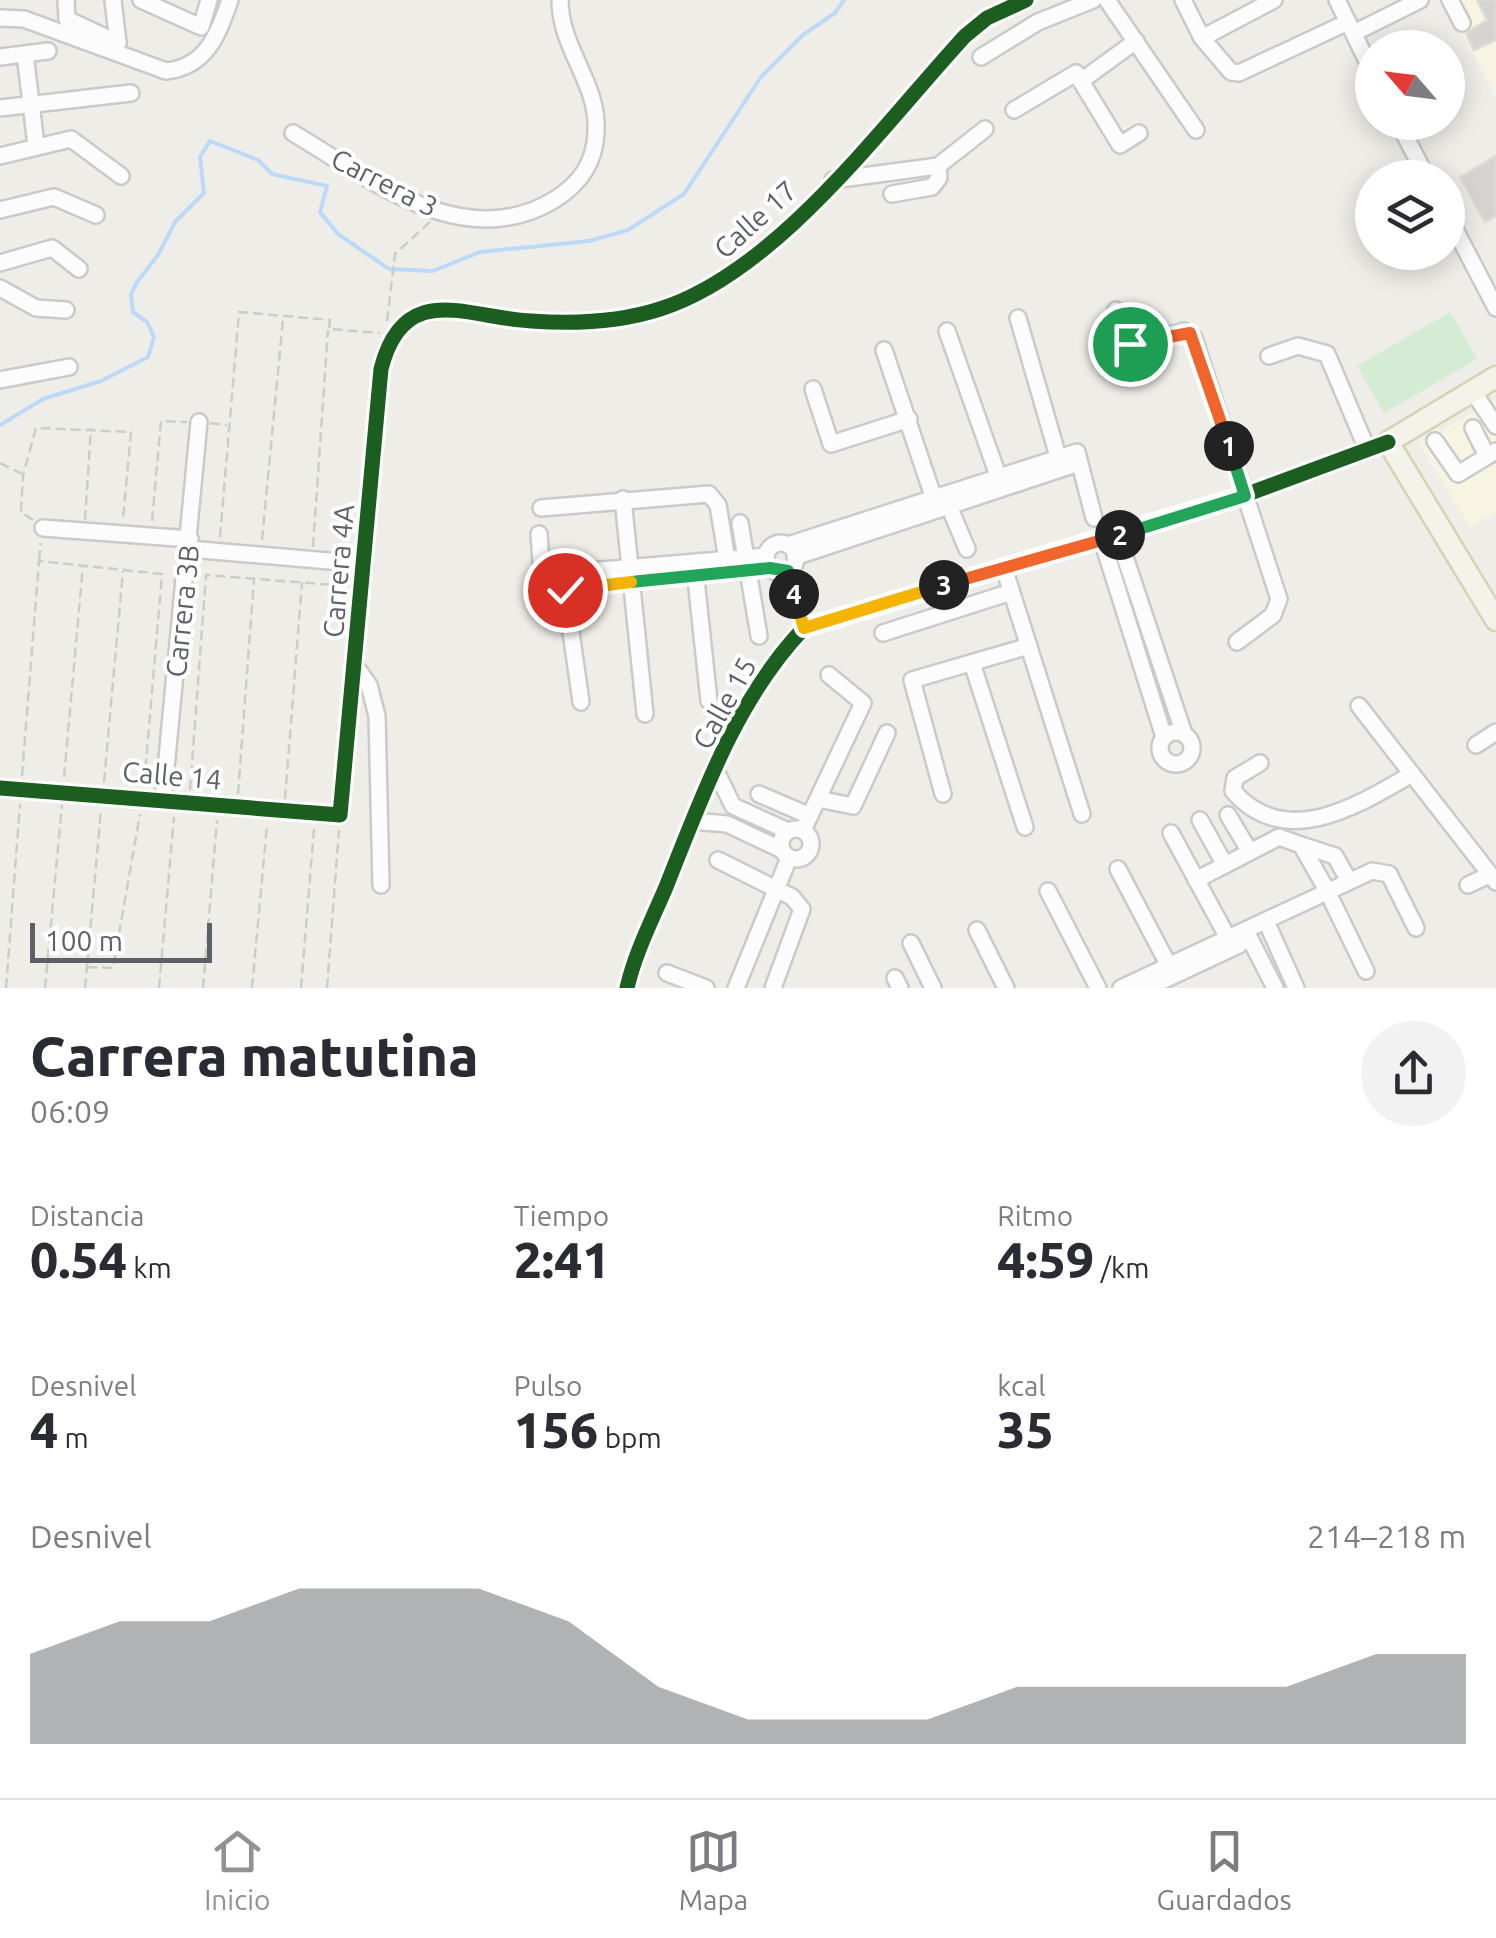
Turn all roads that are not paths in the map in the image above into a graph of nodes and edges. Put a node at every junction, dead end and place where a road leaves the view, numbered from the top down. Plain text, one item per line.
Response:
1 (66, 0) edge
2 (113, 0) edge
3 (141, 0) edge
4 (208, 0) edge
5 (230, 0) edge
6 (560, 0) edge
7 (1026, 0) edge
8 (1092, 0) edge
9 (1107, 0) edge
10 (1183, 0) edge
11 (1274, 0) edge
12 (1337, 0) edge
13 (1420, 0) edge
14 (1450, 0) edge
15 (0, 18) edge
16 (1462, 23) dead end
17 (1351, 28) junction
18 (1355, 36) edge
19 (1202, 38) junction
20 (1136, 41) junction
21 (48, 51) dead end
22 (25, 54) junction
23 (0, 57) edge
24 (981, 57) dead end
25 (1081, 81) junction
26 (131, 93) dead end
27 (31, 103) junction
28 (0, 108) edge
29 (1014, 110) dead end
30 (984, 128) dead end
31 (1196, 130) dead end
32 (293, 133) dead end
33 (1140, 133) dead end
34 (36, 146) junction
35 (0, 156) edge
36 (938, 166) junction
37 (122, 176) dead end
38 (833, 180) junction
39 (892, 194) dead end
40 (0, 210) edge
41 (96, 214) dead end
42 (1465, 249) edge
43 (0, 263) edge
44 (79, 269) dead end
45 (0, 288) edge
46 (1496, 308) edge
47 (66, 310) dead end
48 (1116, 310) dead end
49 (1018, 318) dead end
50 (948, 331) dead end
51 (394, 334) joint
52 (884, 350) dead end
53 (1269, 356) dead end
54 (68, 367) dead end
55 (1496, 377) edge
56 (0, 380) edge
57 (813, 389) dead end
58 (1474, 393) junction
59 (909, 419) junction
60 (199, 422) road end
61 (1496, 426) edge
62 (1473, 428) dead end
63 (1434, 441) dead end
64 (1388, 442) junction
65 (1367, 449) junction
66 (1492, 454) edge
67 (1060, 464) junction
68 (1001, 483) junction
69 (1245, 496) junction
70 (623, 500) junction
71 (940, 505) junction
72 (542, 508) dead end
73 (1094, 518) dead end
74 (740, 523) dead end
75 (43, 528) road end
76 (539, 534) dead end
77 (1110, 538) junction
78 (189, 544) junction
79 (966, 549) dead end
80 (790, 558) junction
81 (727, 560) junction
82 (768, 562) junction
83 (364, 564) junction
84 (746, 565) junction
85 (1004, 568) junction
86 (695, 570) junction
87 (631, 575) junction
88 (542, 583) junction
89 (565, 590) junction
90 (1011, 592) junction
91 (1496, 620) edge
92 (804, 628) junction
93 (883, 633) dead end
94 (759, 636) dead end
95 (1237, 642) dead end
96 (1029, 646) junction
97 (972, 663) junction
98 (354, 664) junction
99 (829, 675) dead end
100 (709, 700) dead end
101 (581, 702) dead end
102 (1359, 706) dead end
103 (645, 714) dead end
104 (1496, 732) edge
105 (887, 733) dead end
106 (1184, 734) junction
107 (1164, 737) junction
108 (1476, 745) dead end
109 (1260, 763) dead end
110 (716, 771) junction
111 (1412, 774) junction
112 (0, 788) edge
113 (760, 794) dead end
114 (943, 794) dead end
115 (818, 799) junction
116 (176, 801) junction
117 (1082, 814) dead end
118 (340, 815) joint
119 (1228, 815) dead end
120 (1200, 820) dead end
121 (692, 821) junction
122 (800, 826) junction
123 (1025, 827) dead end
124 (1171, 833) dead end
125 (1302, 845) junction
126 (1250, 852) junction
127 (786, 854) junction
128 (718, 860) dead end
129 (1224, 865) junction
130 (1118, 869) dead end
131 (1388, 874) junction
132 (1492, 878) edge
133 (1196, 880) junction
134 (1349, 882) junction
135 (381, 885) dead end
136 (1468, 885) dead end
137 (776, 890) junction
138 (1048, 891) dead end
139 (1330, 896) junction
140 (1416, 928) dead end
141 (977, 930) dead end
142 (1270, 930) junction
143 (1228, 938) junction
144 (1250, 939) junction
145 (910, 942) dead end
146 (1170, 966) junction
147 (1366, 971) dead end
148 (667, 973) dead end
149 (627, 988) edge
150 (706, 988) edge
151 (736, 988) edge
152 (773, 988) edge
153 (933, 988) edge
154 (1006, 988) edge
155 (1098, 988) edge
156 (1121, 988) edge
157 (1147, 988) edge
158 (1275, 988) edge
159 (1296, 988) edge

1 - 2 street
3 - 4 street
5 - 15 street
6 - 32 street, Carrera 3
7 - 38 street, Calle 17
8 - 24 street
9 - 20 street
10 - 19 street
11 - 19 street
12 - 17 street
13 - 17 street
14 - 16 street
17 - 18 street
17 - 19 street
20 - 25 street
20 - 31 street
21 - 22 street
22 - 23 street
22 - 27 street
25 - 29 street
25 - 33 street
26 - 27 street
27 - 28 street
27 - 34 street
30 - 36 street
34 - 35 street
34 - 37 street
36 - 38 street
36 - 39 street
38 - 51 street, Calle 17
40 - 41 street
42 - 46 street
43 - 44 street
45 - 47 street
48 - 69 street
49 - 67 street
50 - 68 street
51 - 83 street, Carrera 4A
52 - 59 street
53 - 65 street
54 - 56 street
55 - 58 main road
57 - 59 street
58 - 61 street
58 - 64 main road
59 - 71 street
60 - 78 street, Carrera 3B
62 - 66 street
63 - 66 street
64 - 65 street
64 - 91 main road
65 - 69 street
67 - 68 street
67 - 73 street
68 - 71 street
69 - 77 street
69 - 95 street
70 - 72 street
70 - 81 street
70 - 87 street
71 - 79 street
71 - 80 street
74 - 84 street
75 - 78 street
76 - 88 street
77 - 85 street
77 - 106 street
77 - 107 street
78 - 83 street
78 - 116 street, Carrera 3B
80 - 82 street
80 - 82 street
80 - 92 street
81 - 84 street
81 - 86 street
82 - 84 street
83 - 98 street, Carrera 4A
84 - 86 street
84 - 94 street
85 - 90 street
85 - 92 street
86 - 87 street
86 - 100 street
87 - 88 street
87 - 89 street
87 - 103 street
88 - 89 street
89 - 101 street
90 - 93 street
90 - 96 street
92 - 110 street, Calle 15
96 - 97 street
96 - 117 street
97 - 114 street
97 - 123 street
98 - 118 street, Carrera 4A
98 - 135 street
99 - 115 street
102 - 111 street
104 - 108 street
105 - 115 street
106 - 107 street
106 - 107 street
109 - 111 street
110 - 121 street, Calle 15
110 - 122 street
111 - 132 street
112 - 116 street, Calle 14
113 - 122 street
115 - 122 street
116 - 118 street, Calle 14
119 - 126 street
120 - 129 street
121 - 127 street
121 - 149 street, Calle 15
122 - 127 street
122 - 127 street
124 - 133 street
125 - 126 street
125 - 134 street
125 - 139 street
126 - 129 street
127 - 137 street
128 - 137 street
129 - 133 street
130 - 146 street
131 - 134 street
131 - 139 street
131 - 140 street
132 - 136 street
133 - 143 street
134 - 139 street
137 - 151 street
137 - 152 street
138 - 155 street
139 - 142 street
139 - 143 street
139 - 147 street
141 - 154 street
142 - 144 street
142 - 159 street
143 - 146 street
144 - 157 street
144 - 158 street
145 - 153 street
146 - 156 street
148 - 150 street

